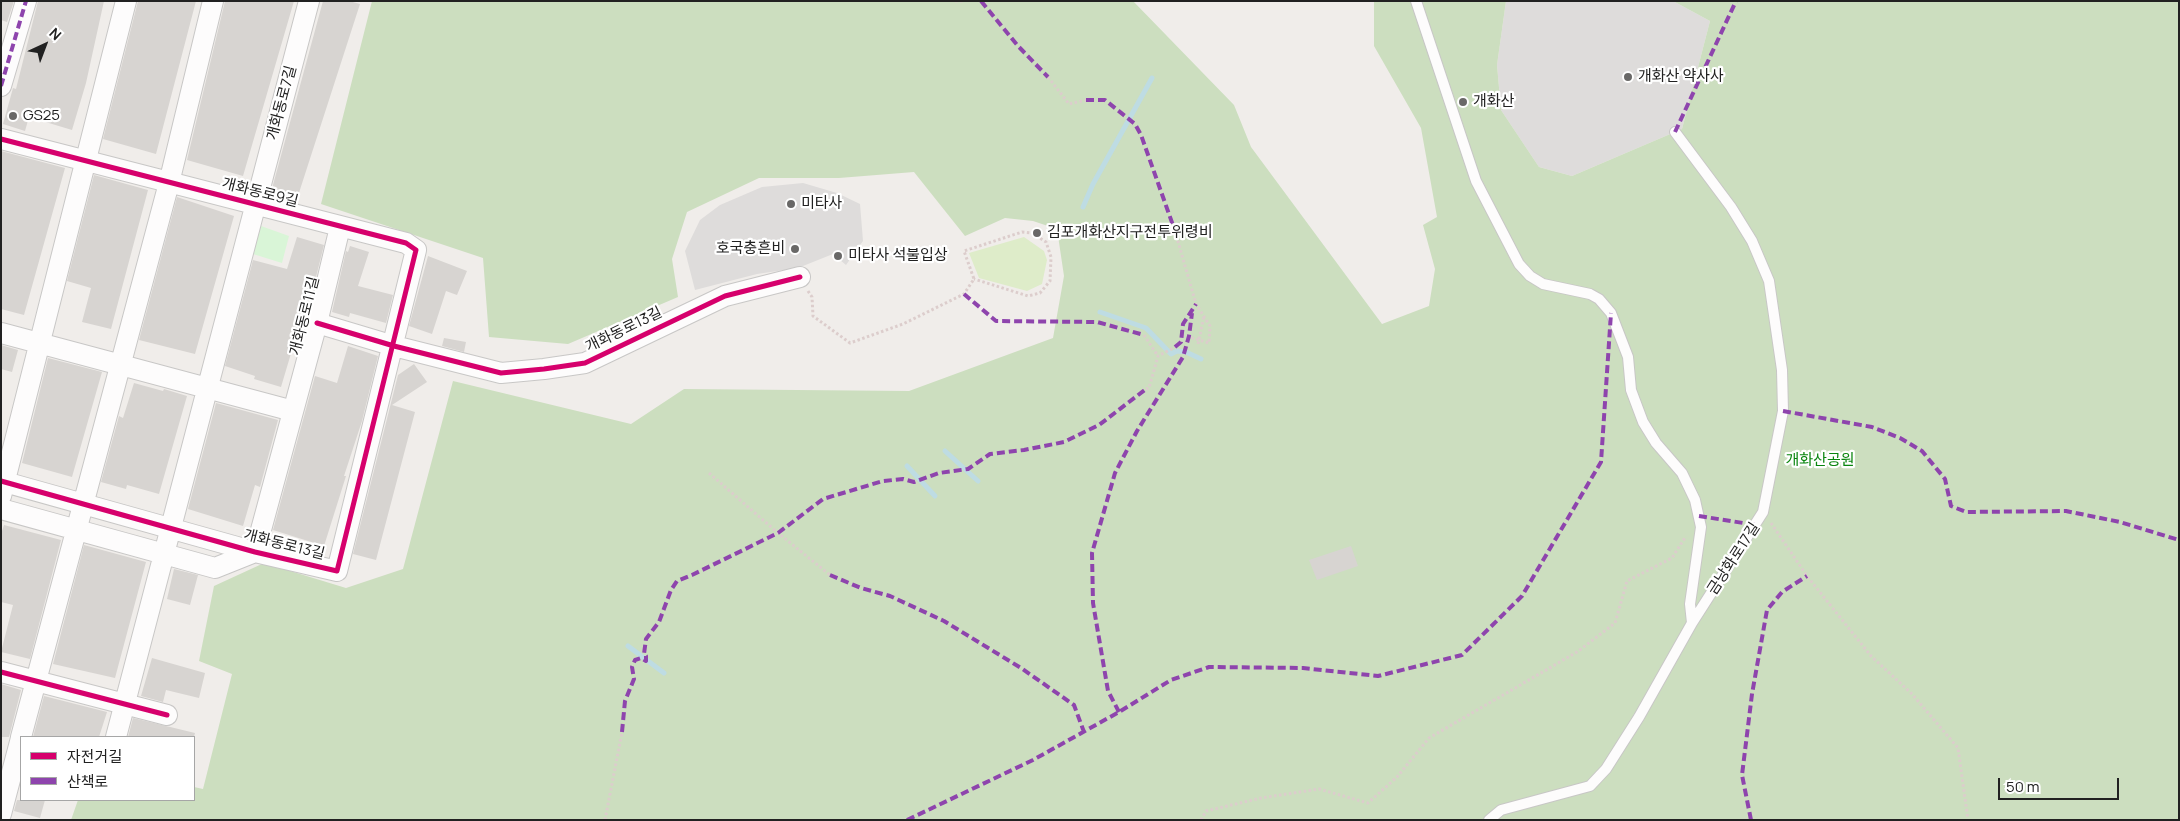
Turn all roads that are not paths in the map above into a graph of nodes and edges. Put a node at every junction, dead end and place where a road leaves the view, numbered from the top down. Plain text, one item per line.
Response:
1 (26, 1) edge
2 (126, 1) edge
3 (213, 1) edge
4 (309, 1) edge
5 (1416, 1) edge
6 (1, 86) edge
7 (1675, 132) dead end
8 (1, 139) edge
9 (86, 160) junction
10 (169, 183) junction
11 (255, 205) junction
12 (340, 227) junction
13 (800, 277) road end
14 (317, 323) junction
15 (1, 333) edge
16 (40, 344) junction
17 (394, 346) junction
18 (120, 365) junction
19 (208, 389) junction
20 (293, 411) junction
21 (2, 486) edge
22 (83, 504) junction
23 (1, 510) edge
24 (171, 528) junction
25 (76, 530) junction
26 (255, 552) junction
27 (164, 554) junction
28 (1692, 623) junction
29 (1, 672) edge
30 (36, 681) junction
31 (125, 704) junction
32 (166, 715) dead end
33 (22, 736) edge
34 (116, 736) edge
35 (20, 742) edge
36 (1, 814) edge
37 (1489, 820) edge

1 - 6 street
2 - 9 street
3 - 10 street
4 - 11 street, 개화동로7길
5 - 28 lane
7 - 28 lane, 금낭화로17길
8 - 9 street, 개화동로9길
9 - 10 street, 개화동로9길
9 - 16 street
10 - 11 street, 개화동로9길
10 - 18 street
11 - 12 street, 개화동로9길
11 - 19 street
12 - 14 street, 개화동로11길
12 - 17 street, 개화동로9길
13 - 17 street, 개화동로13길
14 - 17 street, 개화동로13길
14 - 20 street, 개화동로11길
15 - 16 street
16 - 18 street
16 - 21 street, 개화동로13길
17 - 26 street, 개화동로13길
18 - 19 street
18 - 22 street
19 - 20 street
19 - 24 street
20 - 26 street, 개화동로13길
21 - 22 street, 개화동로13길
22 - 24 street, 개화동로13길
22 - 25 street
23 - 25 street, 개화동로13길
24 - 26 street, 개화동로13길
24 - 27 street
25 - 27 street, 개화동로13길
25 - 30 street
26 - 27 street, 개화동로13길
27 - 31 street
28 - 37 lane, 금낭화로17길
29 - 30 street
30 - 31 street
30 - 33 street
31 - 32 street
31 - 34 street
35 - 36 street

